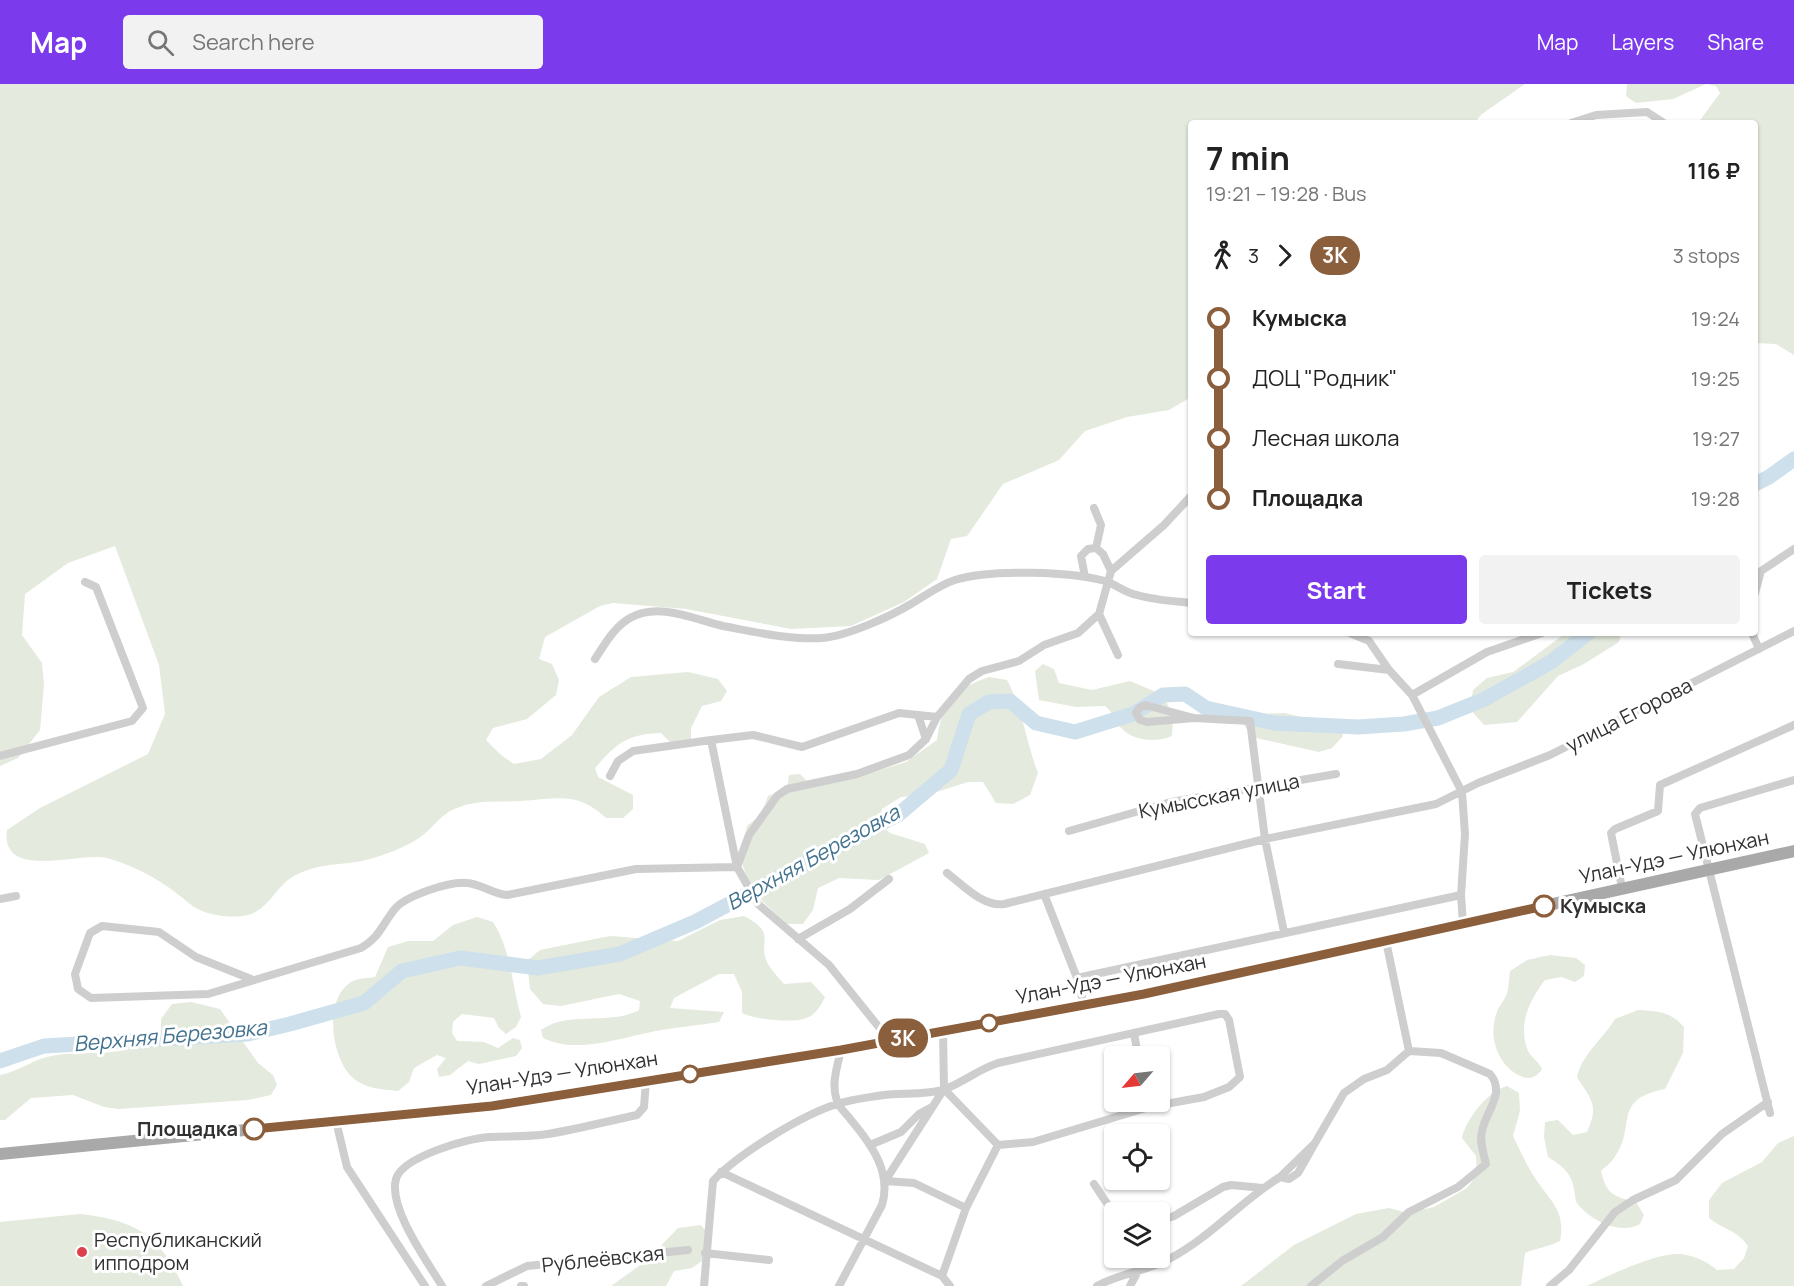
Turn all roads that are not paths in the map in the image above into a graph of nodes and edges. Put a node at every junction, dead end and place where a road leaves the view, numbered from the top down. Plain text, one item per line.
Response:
1 (1580, 120) edge
2 (1659, 120) edge
3 (1188, 499) edge
4 (1094, 508) dead end
5 (1096, 548) junction
6 (1794, 549) edge
7 (1111, 571) junction
8 (1085, 577) junction
9 (84, 582) dead end
10 (1758, 582) edge
11 (1109, 583) junction
12 (1188, 603) edge
13 (1099, 614) junction
14 (1794, 631) edge
15 (1357, 636) edge
16 (1533, 636) edge
17 (1753, 636) edge
18 (1760, 650) junction
19 (1118, 655) dead end
20 (595, 659) dead end
21 (1338, 664) dead end
22 (1389, 670) junction
23 (1412, 695) junction
24 (918, 715) junction
25 (937, 717) junction
26 (1194, 718) junction
27 (1794, 725) edge
28 (926, 739) junction
29 (711, 740) junction
30 (0, 756) edge
31 (1336, 774) dead end
32 (610, 776) dead end
33 (1794, 780) edge
34 (1258, 787) junction
35 (1462, 792) junction
36 (1069, 831) dead end
37 (1265, 838) junction
38 (1794, 851) edge
39 (737, 867) junction
40 (1708, 870) junction
41 (947, 873) dead end
42 (889, 879) dead end
43 (1622, 888) junction
44 (1044, 894) junction
45 (1461, 895) junction
46 (16, 896) dead end
47 (0, 899) edge
48 (1463, 924) junction
49 (1284, 932) junction
50 (798, 939) junction
51 (1386, 941) junction
52 (1077, 978) junction
53 (251, 979) junction
54 (1084, 1005) junction
55 (942, 1031) junction
56 (1134, 1033) junction
57 (890, 1041) junction
58 (1136, 1046) edge
59 (841, 1050) junction
60 (1409, 1051) junction
61 (646, 1081) junction
62 (944, 1089) junction
63 (1170, 1101) edge
64 (1768, 1102) junction
65 (837, 1104) junction
66 (933, 1106) junction
67 (1124, 1112) edge
68 (1770, 1113) dead end
69 (336, 1121) junction
70 (870, 1145) junction
71 (998, 1145) junction
72 (0, 1154) edge
73 (722, 1172) junction
74 (885, 1180) junction
75 (1094, 1184) dead end
76 (1263, 1188) junction
77 (1106, 1202) edge
78 (966, 1208) junction
79 (1170, 1217) edge
80 (865, 1239) junction
81 (688, 1250) dead end
82 (705, 1252) junction
83 (769, 1260) dead end
84 (1137, 1273) junction
85 (942, 1276) junction
86 (425, 1286) edge
87 (442, 1286) edge
88 (486, 1286) edge
89 (704, 1286) edge
90 (839, 1286) edge
91 (950, 1286) edge
92 (1097, 1286) edge
93 (1130, 1286) edge
94 (1311, 1286) edge
95 (1551, 1286) edge

1 - 2 street
3 - 7 street
4 - 5 street
5 - 7 street
5 - 8 street
6 - 10 street
7 - 11 street
8 - 11 street
8 - 20 street
9 - 30 street
11 - 12 street
11 - 13 street
13 - 19 street
13 - 25 street
14 - 18 street, улица Егорова
15 - 22 street
16 - 23 street
17 - 18 street
18 - 35 street, улица Егорова
21 - 22 street
22 - 23 street
23 - 35 street
24 - 25 street
24 - 28 street
24 - 29 street
25 - 28 street
26 - 26 street
26 - 34 street
27 - 43 street
28 - 39 street
29 - 32 street
29 - 39 street
31 - 34 street, Кумысская улица
33 - 40 street
34 - 36 street, Кумысская улица
34 - 37 street
35 - 37 street, улица Егорова
35 - 45 street
37 - 44 street, улица Егорова
37 - 49 street
38 - 40 main road, Улан-Удэ — Улюнхан
39 - 50 street
39 - 53 street
40 - 43 main road, Улан-Удэ — Улюнхан
40 - 64 street
41 - 44 street, улица Егорова
42 - 50 street
43 - 48 main road, Улан-Удэ — Улюнхан
44 - 52 street
45 - 48 street
45 - 49 street
46 - 47 street
48 - 51 main road, Улан-Удэ — Улюнхан
49 - 52 street
50 - 57 street
51 - 54 main road, Улан-Удэ — Улюнхан
51 - 60 street
52 - 54 street
53 - 53 street
54 - 55 main road, Улан-Удэ — Улюнхан
55 - 57 main road, Улан-Удэ — Улюнхан
55 - 62 street
56 - 58 street
56 - 62 street
56 - 63 street
57 - 59 main road, Улан-Удэ — Улюнхан
59 - 61 main road, Улан-Удэ — Улюнхан
59 - 65 street
60 - 76 street
60 - 94 street
61 - 69 main road, Улан-Удэ — Улюнхан
61 - 87 street
62 - 65 street
62 - 66 street
62 - 71 street
64 - 68 street
64 - 95 street
65 - 70 street
65 - 73 street
66 - 70 street
66 - 74 street
67 - 71 street
69 - 72 main road, Улан-Удэ — Улюнхан
69 - 86 street
70 - 74 street
71 - 78 street
73 - 80 street
73 - 82 street
74 - 78 street
74 - 80 street
75 - 77 street
76 - 79 street
76 - 84 street
78 - 85 street
80 - 85 street
80 - 90 street
81 - 88 street, Рублеёвская
82 - 83 street
82 - 89 street
84 - 92 street
84 - 93 street
85 - 91 street

